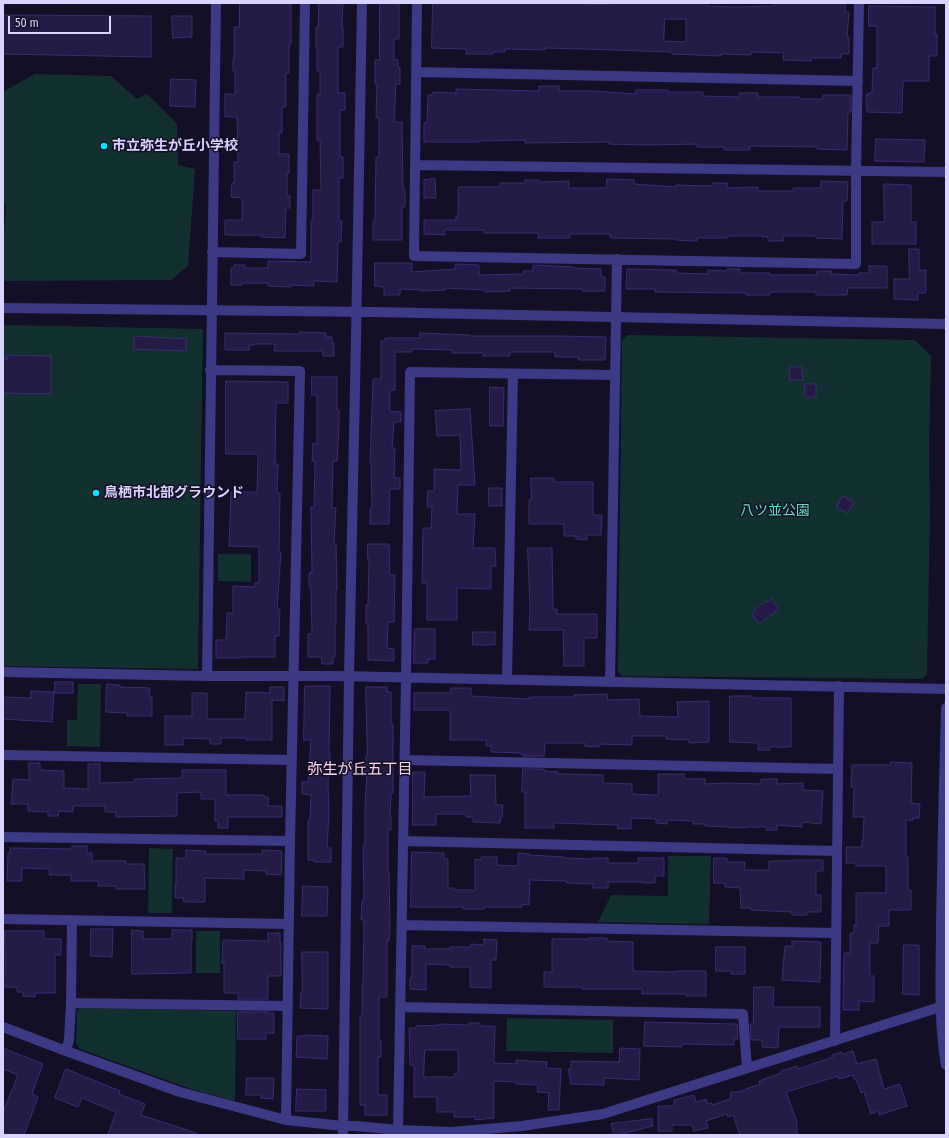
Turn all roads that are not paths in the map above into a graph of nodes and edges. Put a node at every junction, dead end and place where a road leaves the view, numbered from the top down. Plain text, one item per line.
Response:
1 (216, 3) edge
2 (305, 3) edge
3 (362, 3) edge
4 (417, 3) edge
5 (859, 3) edge
6 (416, 72) junction
7 (858, 82) junction
8 (415, 165) junction
9 (856, 171) junction
10 (946, 172) edge
11 (212, 252) junction
12 (617, 260) junction
13 (3, 308) edge
14 (211, 311) junction
15 (357, 312) junction
16 (616, 317) junction
17 (946, 324) edge
18 (210, 370) junction
19 (513, 374) junction
20 (615, 375) junction
21 (3, 672) edge
22 (207, 676) junction
23 (294, 676) junction
24 (349, 677) junction
25 (406, 678) junction
26 (508, 680) junction
27 (610, 682) junction
28 (839, 686) junction
29 (946, 689) edge
30 (946, 708) edge
31 (3, 755) edge
32 (292, 760) junction
33 (405, 760) junction
34 (838, 769) junction
35 (3, 837) edge
36 (290, 840) junction
37 (403, 841) junction
38 (837, 851) junction
39 (3, 919) edge
40 (72, 920) junction
41 (289, 924) junction
42 (402, 925) junction
43 (836, 933) junction
44 (71, 1002) junction
45 (288, 1006) junction
46 (400, 1007) junction
47 (940, 1007) junction
48 (3, 1027) edge
49 (835, 1041) junction
50 (66, 1051) junction
51 (946, 1065) edge
52 (747, 1068) junction
53 (286, 1120) junction
54 (398, 1130) junction
55 (343, 1131) edge

1 - 11 street
2 - 11 street
3 - 15 street
4 - 6 street
5 - 7 street
6 - 7 street
6 - 8 street
7 - 9 street
8 - 9 street
8 - 12 street
9 - 10 street
9 - 12 street
11 - 14 street
12 - 16 street
13 - 14 street
14 - 15 street
14 - 18 street
15 - 16 street
15 - 24 street
16 - 17 street
16 - 20 street
18 - 22 street
18 - 23 street
19 - 20 street
19 - 25 street
19 - 26 street
20 - 27 street
21 - 22 street
22 - 23 street
23 - 24 street
23 - 32 street
24 - 25 street
24 - 55 street
25 - 26 street
25 - 33 street
26 - 27 street
27 - 28 street
28 - 29 street
28 - 34 street
30 - 47 street
31 - 32 street
32 - 36 street
33 - 34 street
33 - 37 street
34 - 38 street
35 - 36 street
36 - 41 street
37 - 38 street
37 - 42 street
38 - 43 street
39 - 40 street
40 - 41 street
40 - 44 street
41 - 45 street
42 - 43 street
42 - 46 street
43 - 49 street
44 - 45 street
44 - 50 street
45 - 53 street
46 - 52 street
46 - 54 street
47 - 49 street
47 - 51 street
48 - 50 street
49 - 52 street
50 - 53 street
52 - 54 street
53 - 55 street
54 - 55 street

